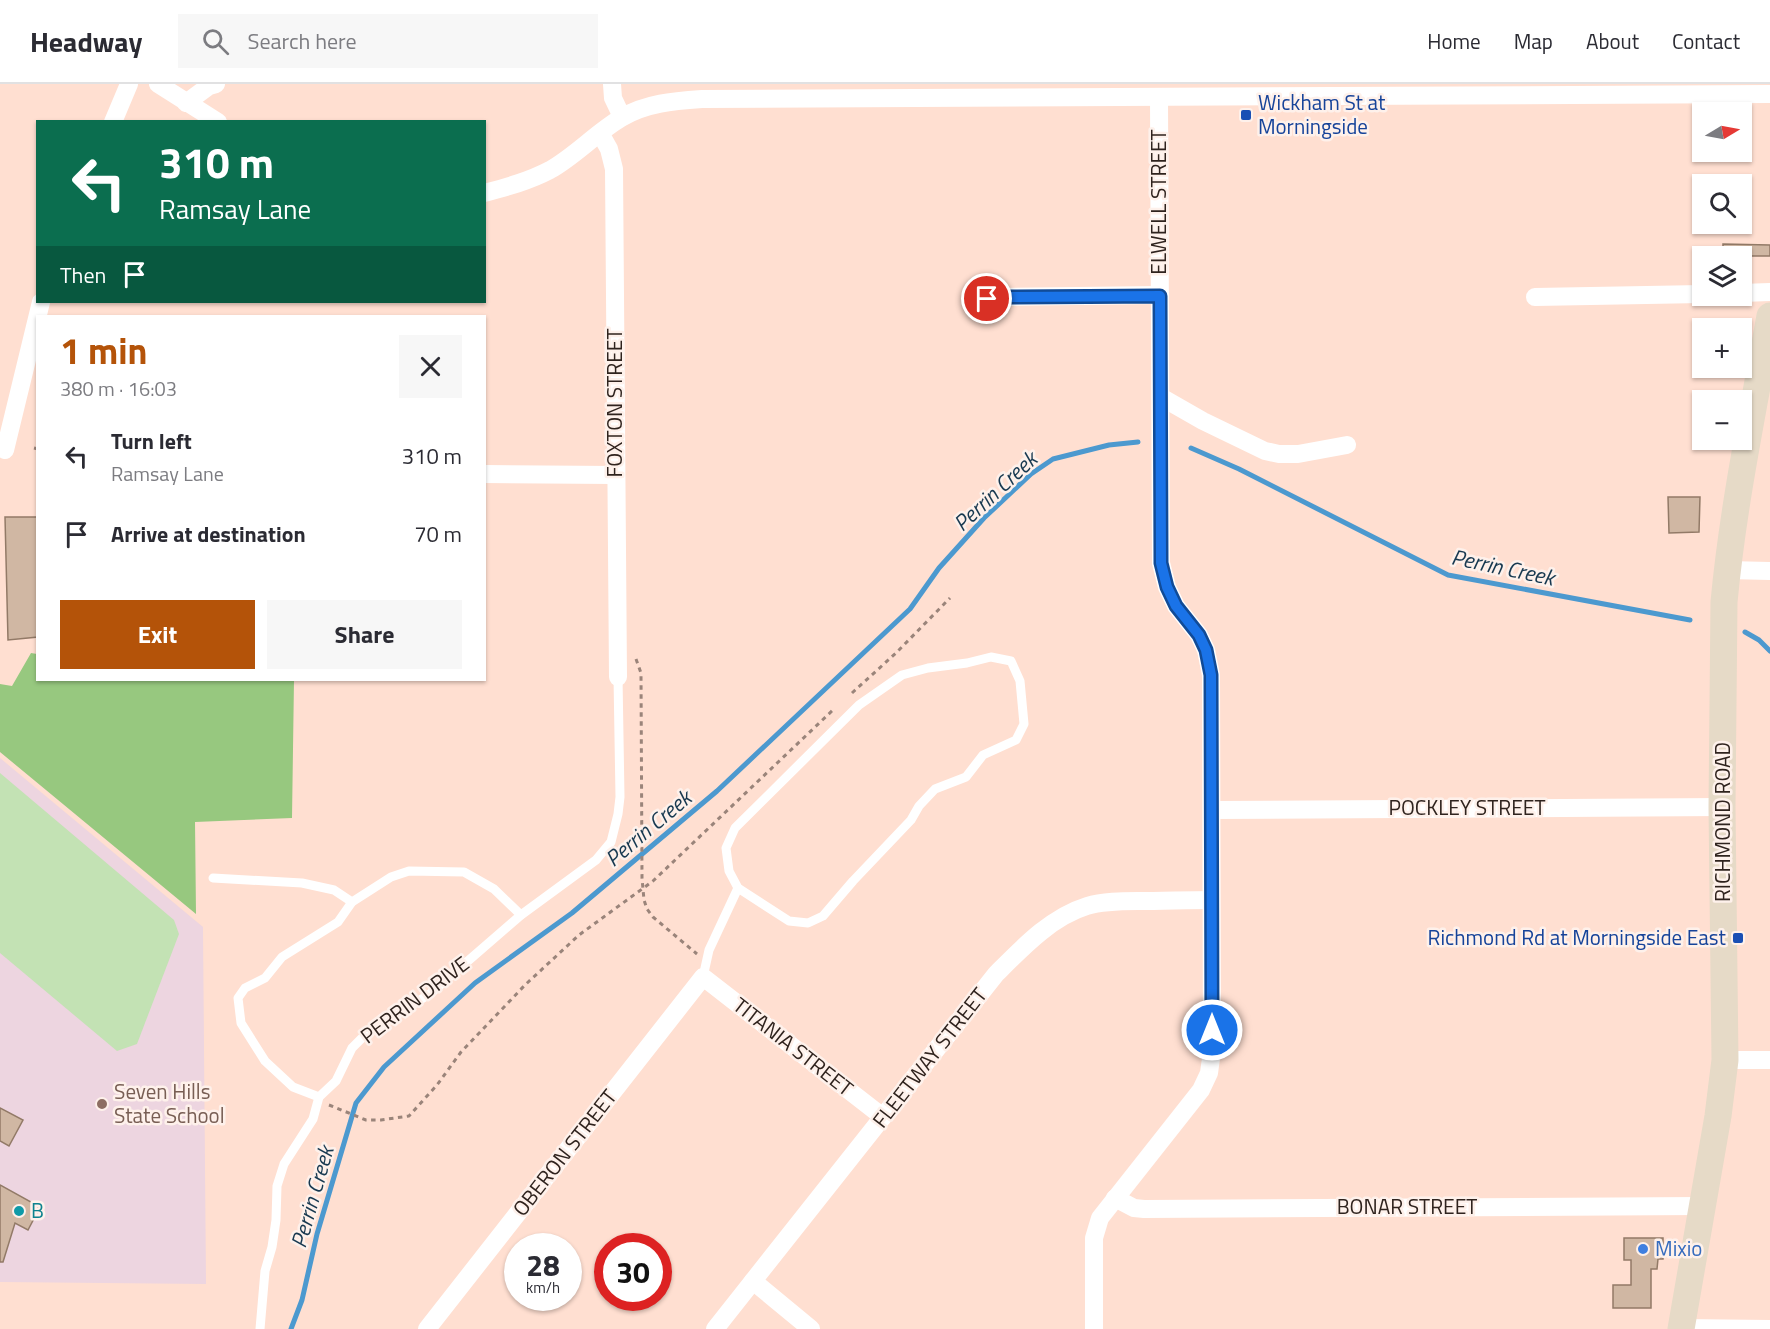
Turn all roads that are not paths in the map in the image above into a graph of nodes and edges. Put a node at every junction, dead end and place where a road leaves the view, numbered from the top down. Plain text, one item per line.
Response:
1 (129, 84) edge
2 (158, 84) edge
3 (216, 84) edge
4 (612, 84) edge
5 (877, 91) edge
6 (1770, 94) edge
7 (1159, 97) junction
8 (186, 103) junction
9 (622, 117) junction
10 (114, 120) edge
11 (215, 120) edge
12 (600, 133) junction
13 (486, 192) edge
14 (1770, 292) edge
15 (1752, 293) edge
16 (1692, 294) edge
17 (1160, 296) junction
18 (1535, 297) dead end
19 (975, 301) dead end
20 (1770, 316) edge
21 (35, 333) edge
22 (1161, 397) junction
23 (1347, 445) dead end
24 (5, 450) dead end
25 (486, 474) edge
26 (615, 475) junction
27 (1727, 570) junction
28 (1770, 571) edge
29 (618, 677) joint
30 (1722, 807) junction
31 (1212, 810) junction
32 (213, 878) dead end
33 (738, 888) junction
34 (1211, 900) junction
35 (352, 902) junction
36 (521, 915) junction
37 (705, 969) junction
38 (1725, 1060) junction
39 (1770, 1060) edge
40 (320, 1097) junction
41 (883, 1117) junction
42 (1115, 1198) junction
43 (1702, 1206) junction
44 (753, 1281) junction
45 (260, 1329) edge
46 (427, 1329) edge
47 (715, 1329) edge
48 (811, 1329) edge
49 (1094, 1329) edge
50 (1681, 1329) edge
51 (1770, 1329) edge

1 - 10 street
2 - 8 street
3 - 8 street
4 - 9 street
5 - 7 street
5 - 9 street
6 - 7 street
7 - 17 street, ELWELL STREET
8 - 11 street
9 - 12 street
12 - 13 street
12 - 26 street, FOXTON STREET
14 - 15 street
16 - 18 street
17 - 19 street
17 - 22 street, ELWELL STREET
20 - 27 main road, RICHMOND ROAD
21 - 24 street
22 - 23 street
22 - 31 street, ELWELL STREET
25 - 26 street
26 - 29 street, FOXTON STREET
27 - 28 street
27 - 30 main road, RICHMOND ROAD
29 - 36 lane, PERRIN DRIVE
30 - 31 street, POCKLEY STREET
30 - 38 main road, RICHMOND ROAD
31 - 34 street, ELWELL STREET
32 - 35 lane
33 - 33 lane
33 - 37 lane
34 - 41 street, FLEETWAY STREET
34 - 42 street, ELWELL STREET
35 - 36 lane
35 - 40 lane
36 - 40 lane, PERRIN DRIVE
37 - 41 street, TITANIA STREET
37 - 46 street, OBERON STREET
38 - 39 street
38 - 43 main road, RICHMOND ROAD
40 - 45 lane, PERRIN DRIVE
41 - 44 street, FLEETWAY STREET
42 - 43 street, BONAR STREET
42 - 49 street, ELWELL STREET
43 - 50 main road, RICHMOND ROAD
44 - 47 street, FLEETWAY STREET
44 - 48 street
50 - 51 street

